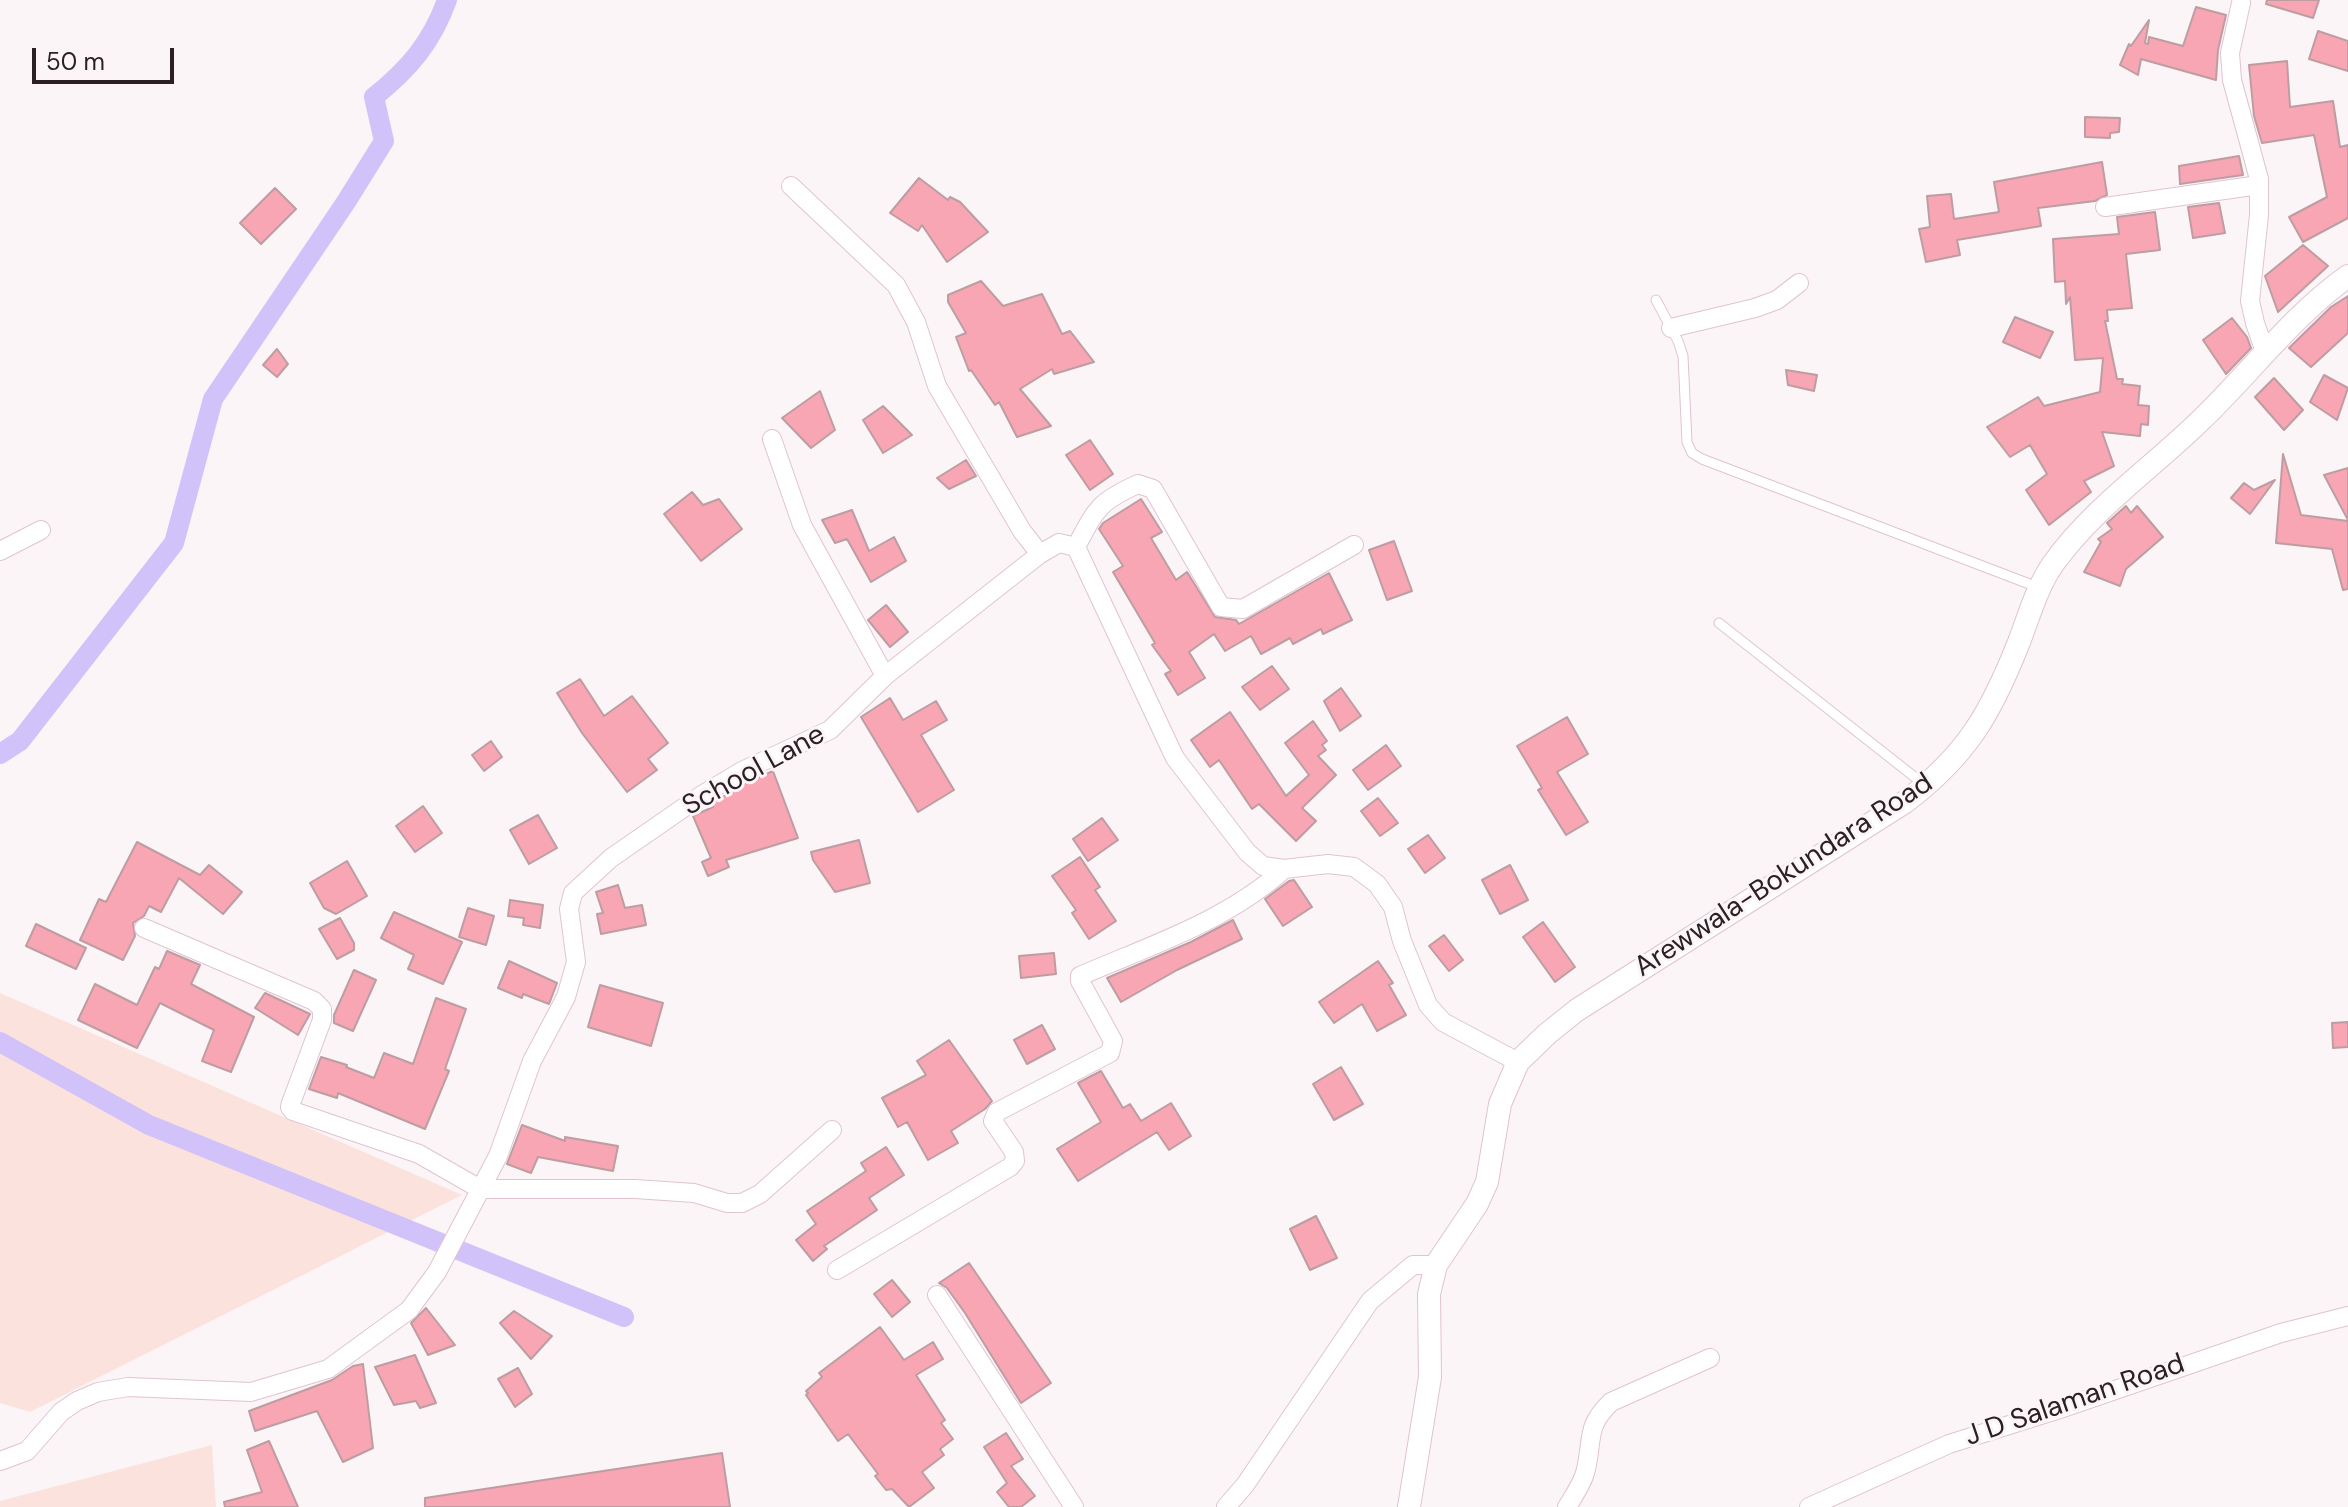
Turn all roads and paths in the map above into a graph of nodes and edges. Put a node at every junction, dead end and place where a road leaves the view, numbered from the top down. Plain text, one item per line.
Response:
1 (2241, 3) dead end
2 (2259, 185) junction
3 (791, 186) dead end
4 (2105, 207) dead end
5 (2348, 276) edge
6 (1799, 283) dead end
7 (1656, 300) dead end
8 (1671, 328) junction
9 (2265, 352) junction
10 (772, 439) dead end
11 (41, 530) dead end
12 (1354, 545) dead end
13 (1076, 547) junction
14 (0, 551) edge
15 (1040, 554) junction
16 (2040, 588) junction
17 (1719, 623) dead end
18 (885, 676) junction
19 (1926, 786) junction
20 (1284, 869) junction
21 (144, 928) dead end
22 (1518, 1062) junction
23 (832, 1130) dead end
24 (480, 1189) junction
25 (1436, 1265) junction
26 (837, 1270) dead end
27 (937, 1295) dead end
28 (2348, 1316) edge
29 (1710, 1358) dead end
30 (0, 1461) edge
31 (1074, 1507) edge
32 (1226, 1507) edge
33 (1409, 1507) edge
34 (1567, 1507) edge
35 (1809, 1507) edge

1 - 2 street
2 - 4 street
2 - 9 street
3 - 15 street
5 - 9 street, Arewwala-Bokundara Road
6 - 8 street
7 - 8 lane
8 - 16 lane
9 - 16 street, Arewwala-Bokundara Road
10 - 18 street
11 - 14 street
12 - 13 street
13 - 15 street, School Lane
13 - 20 street
15 - 18 street, School Lane
16 - 19 street, Arewwala-Bokundara Road
17 - 19 lane
18 - 24 street, School Lane
19 - 22 street, Arewwala-Bokundara Road
20 - 22 street
20 - 26 street
21 - 24 street
22 - 25 street, Arewwala-Bokundara Road
23 - 24 street
24 - 30 street, School Lane
25 - 32 street
25 - 33 street, Arewwala-Bokundara Road
27 - 31 street
28 - 35 street, J D Salaman Road
29 - 34 street

